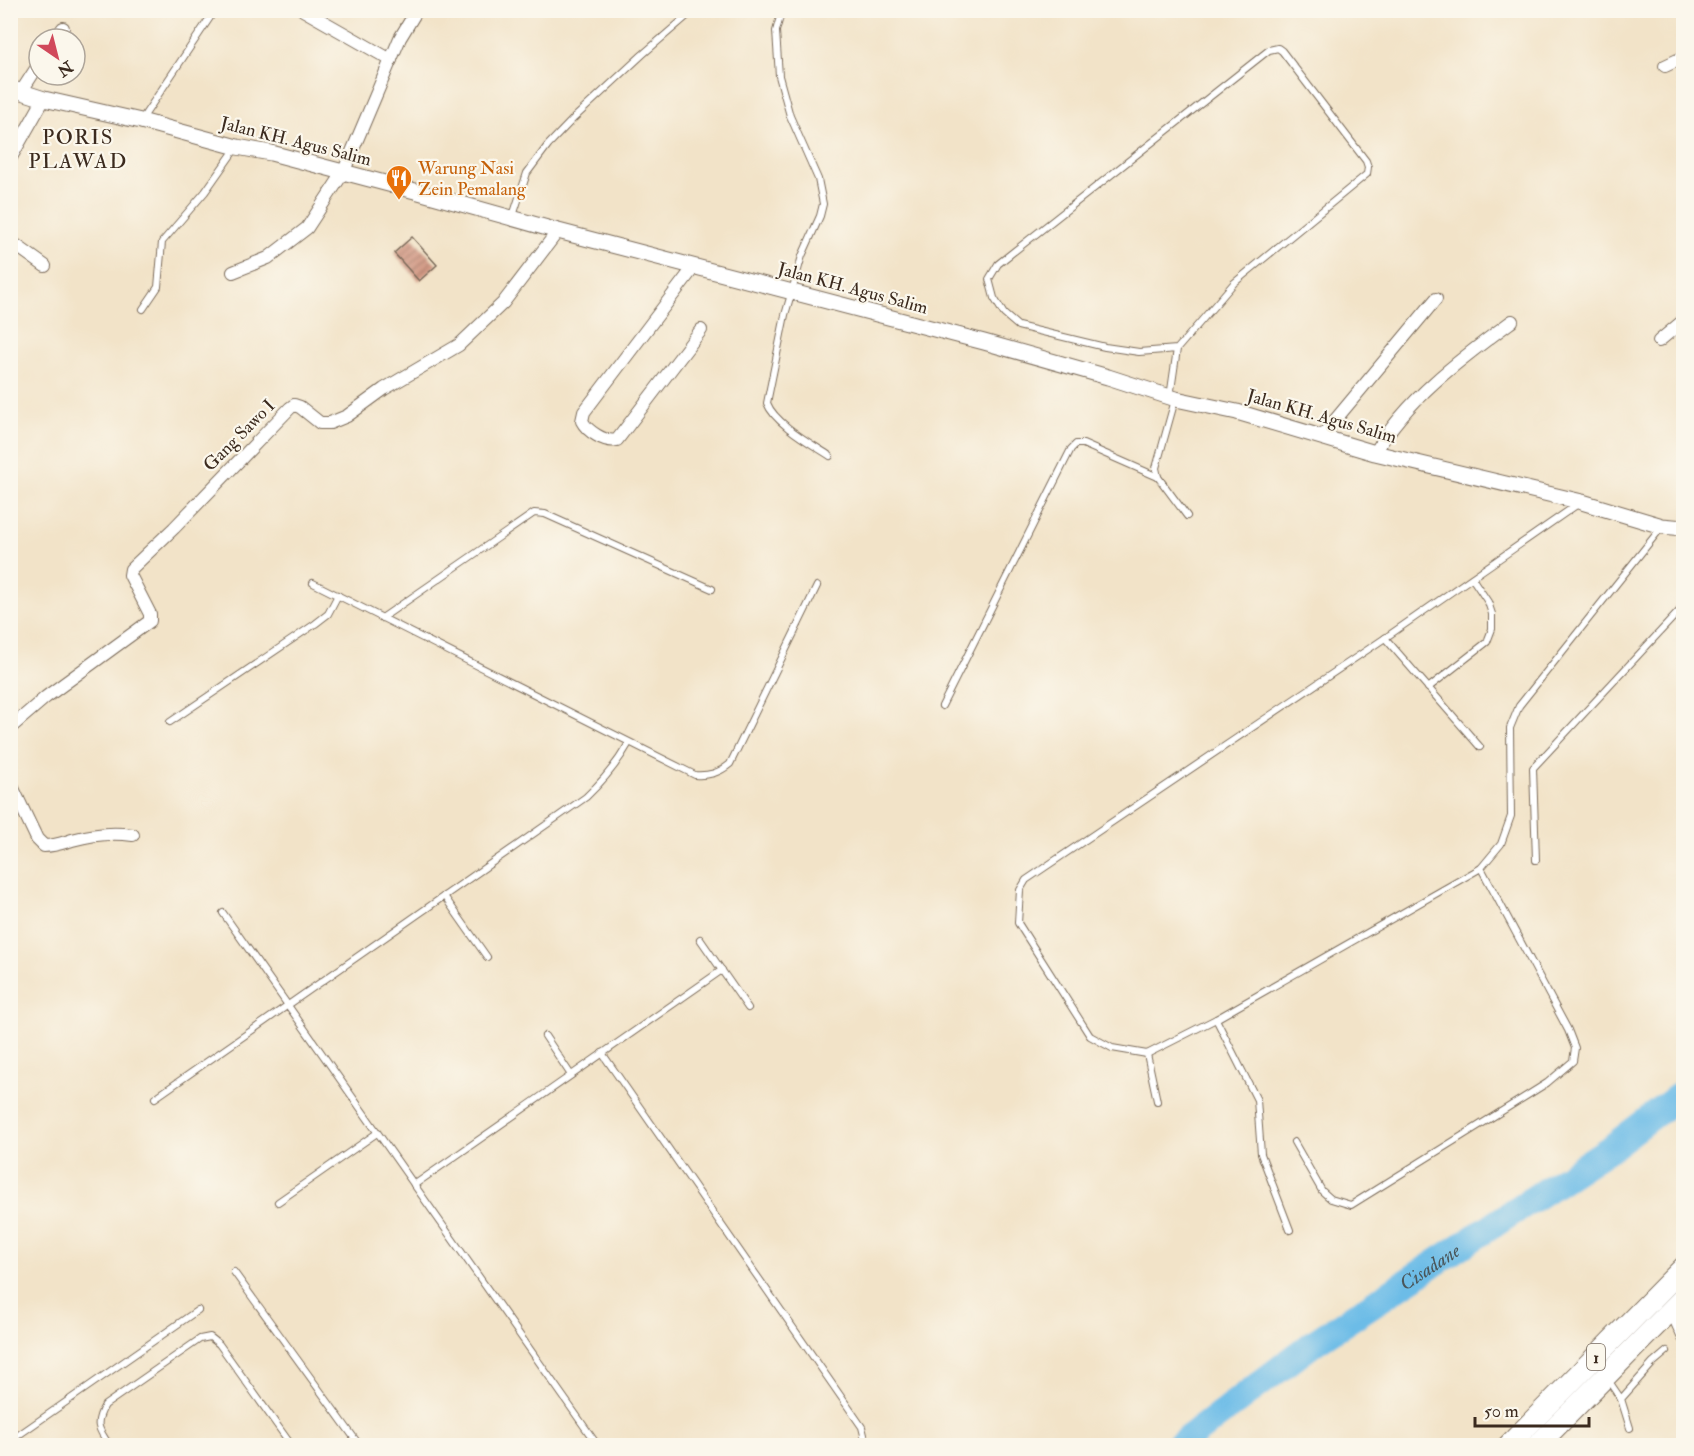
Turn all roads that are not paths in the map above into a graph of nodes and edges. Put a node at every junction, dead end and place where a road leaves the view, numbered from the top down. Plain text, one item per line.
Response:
1 (215, 10) edge
2 (303, 10) edge
3 (417, 10) edge
4 (694, 10) edge
5 (782, 10) edge
6 (1683, 57) edge
7 (391, 60) junction
8 (1665, 66) dead end
9 (27, 78) edge
10 (16, 90) edge
11 (44, 99) junction
12 (141, 121) junction
13 (237, 147) junction
14 (10, 159) edge
15 (344, 173) junction
16 (512, 219) junction
17 (558, 231) junction
18 (10, 241) edge
19 (45, 266) dead end
20 (694, 267) junction
21 (233, 272) dead end
22 (792, 292) junction
23 (1436, 299) dead end
24 (143, 309) dead end
25 (1683, 320) edge
26 (1512, 321) dead end
27 (701, 330) dead end
28 (1659, 341) dead end
29 (1177, 349) junction
30 (1173, 398) junction
31 (1321, 437) junction
32 (1375, 453) junction
33 (830, 456) dead end
34 (1158, 477) junction
35 (1582, 502) junction
36 (1187, 516) dead end
37 (1662, 526) junction
38 (1683, 528) edge
39 (1472, 578) junction
40 (313, 583) dead end
41 (817, 586) dead end
42 (712, 589) dead end
43 (338, 595) junction
44 (1683, 606) edge
45 (382, 618) junction
46 (1385, 638) junction
47 (1428, 688) junction
48 (942, 706) dead end
49 (170, 723) dead end
50 (10, 728) edge
51 (629, 743) junction
52 (1480, 747) dead end
53 (10, 782) edge
54 (133, 835) dead end
55 (1536, 860) dead end
56 (1481, 868) junction
57 (444, 896) junction
58 (223, 913) dead end
59 (700, 939) dead end
60 (487, 957) dead end
61 (722, 970) junction
62 (288, 1005) junction
63 (748, 1008) dead end
64 (1216, 1019) junction
65 (545, 1036) dead end
66 (603, 1053) junction
67 (1147, 1054) junction
68 (572, 1075) junction
69 (155, 1098) dead end
70 (1157, 1101) dead end
71 (377, 1133) junction
72 (1294, 1142) dead end
73 (414, 1185) junction
74 (278, 1202) dead end
75 (1290, 1230) dead end
76 (1683, 1267) edge
77 (234, 1272) dead end
78 (1677, 1303) edge
79 (198, 1310) dead end
80 (1683, 1338) edge
81 (1667, 1352) dead end
82 (1604, 1364) junction
83 (1621, 1399) junction
84 (1630, 1428) dead end
85 (10, 1441) edge
86 (110, 1446) edge
87 (292, 1446) edge
88 (360, 1446) edge
89 (598, 1446) edge
90 (865, 1446) edge
91 (1508, 1446) edge
92 (1537, 1446) edge

1 - 12 lane
2 - 7 street
3 - 7 street
4 - 16 lane
5 - 22 lane
6 - 8 street
7 - 15 street
9 - 10 street
10 - 11 street, Jalan KH. Agus Salim
11 - 12 street, Jalan KH. Agus Salim
11 - 14 street
12 - 13 street, Jalan KH. Agus Salim
13 - 15 street, Jalan KH. Agus Salim
13 - 24 lane
15 - 16 street, Jalan KH. Agus Salim
15 - 21 street
16 - 17 street, Jalan KH. Agus Salim
17 - 20 street, Jalan KH. Agus Salim
17 - 50 street, Gang Sawo I
18 - 19 street
20 - 22 street, Jalan KH. Agus Salim
20 - 27 street
22 - 30 street, Jalan KH. Agus Salim
22 - 33 lane
23 - 31 street
25 - 28 street
26 - 32 street
29 - 29 lane
29 - 30 lane
30 - 31 street, Jalan KH. Agus Salim
30 - 34 lane
31 - 32 street, Jalan KH. Agus Salim
32 - 35 street, Jalan KH. Agus Salim
34 - 36 lane
34 - 48 lane
35 - 37 street, Jalan KH. Agus Salim
35 - 39 lane
37 - 38 street, Jalan KH. Agus Salim
37 - 56 lane
39 - 46 lane
39 - 47 lane
40 - 43 lane
41 - 51 lane
42 - 45 lane
43 - 45 lane
43 - 49 lane
44 - 55 lane
45 - 51 lane
46 - 47 lane
46 - 67 lane
47 - 52 lane
51 - 57 lane
53 - 54 street
56 - 64 lane
56 - 72 lane
57 - 60 lane
57 - 62 lane
58 - 62 lane
59 - 61 lane
61 - 63 lane
61 - 66 lane
62 - 69 lane
62 - 71 lane
64 - 67 lane
64 - 75 lane
65 - 68 lane
66 - 68 lane
66 - 90 lane
67 - 70 lane
68 - 73 lane
71 - 73 lane
71 - 74 lane
73 - 89 lane
76 - 82 highway, 1
77 - 88 lane
78 - 80 street
78 - 82 highway, 1
79 - 85 lane
81 - 83 lane
82 - 83 lane
82 - 91 highway, 1
82 - 92 highway, 1
83 - 84 lane
86 - 87 lane

